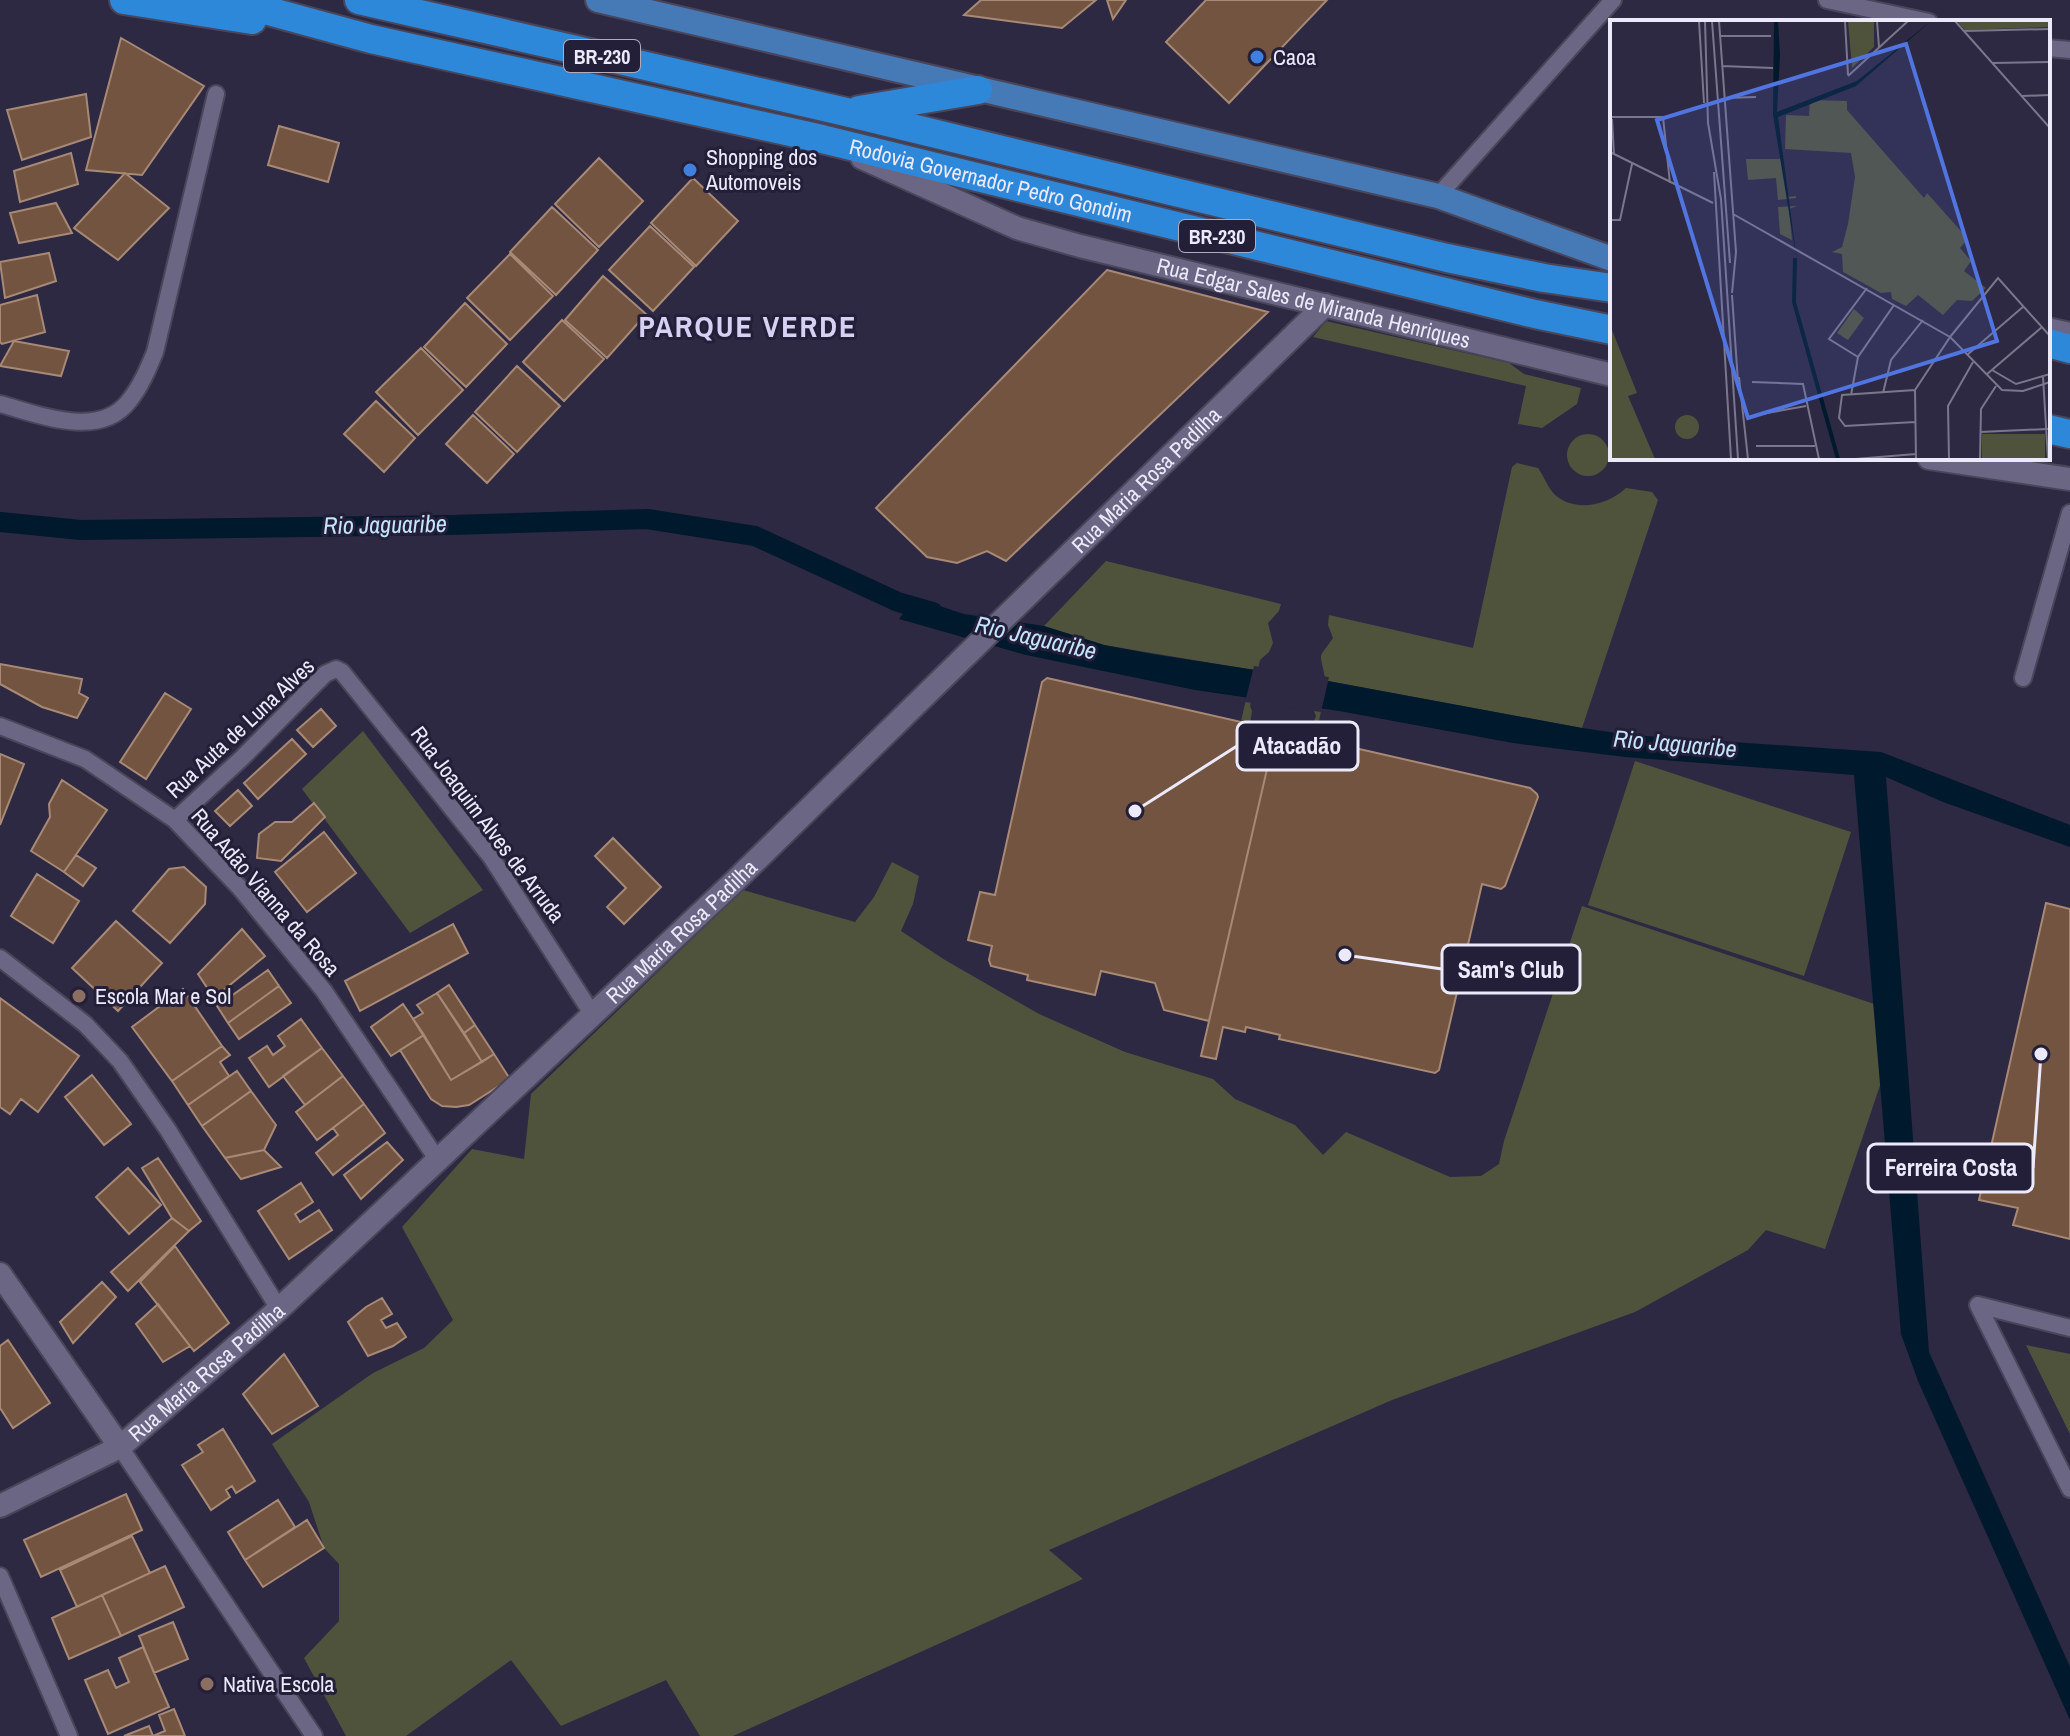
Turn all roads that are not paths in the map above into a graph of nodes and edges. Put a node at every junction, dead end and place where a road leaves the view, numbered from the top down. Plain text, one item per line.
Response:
1 (124, 0) edge
2 (228, 0) edge
3 (359, 0) edge
4 (598, 0) edge
5 (1613, 0) edge
6 (1827, 0) edge
7 (1920, 20) edge
8 (371, 39) junction
9 (2050, 48) edge
10 (2070, 50) edge
11 (978, 90) junction
12 (216, 94) dead end
13 (846, 112) junction
14 (822, 139) junction
15 (1438, 196) junction
16 (1610, 258) edge
17 (1610, 288) edge
18 (1325, 305) junction
19 (2050, 326) edge
20 (1610, 330) edge
21 (2070, 331) edge
22 (2050, 344) edge
23 (2070, 349) edge
24 (1610, 375) edge
25 (0, 404) edge
26 (2050, 429) edge
27 (2070, 434) edge
28 (1942, 460) edge
29 (2070, 479) edge
30 (2070, 513) edge
31 (336, 669) joint
32 (2023, 678) dead end
33 (0, 726) edge
34 (175, 820) junction
35 (0, 958) edge
36 (593, 1015) junction
37 (437, 1159) junction
38 (0, 1274) edge
39 (279, 1309) junction
40 (2070, 1328) edge
41 (120, 1447) junction
42 (2070, 1489) edge
43 (0, 1506) edge
44 (0, 1576) edge
45 (69, 1736) edge
46 (314, 1736) edge

1 - 8 highway
2 - 8 highway, Rodovia Governador Pedro Gondim / BR-230
3 - 13 highway, Rodovia Governador Pedro Gondim / BR-230
4 - 11 main road
5 - 15 street
6 - 7 street
8 - 14 highway, Rodovia Governador Pedro Gondim / BR-230
9 - 10 street
11 - 13 highway
11 - 15 main road
12 - 25 street
13 - 17 highway, Rodovia Governador Pedro Gondim / BR-230
14 - 18 main road, Rua Edgar Sales de Miranda Henriques
14 - 20 highway, Rodovia Governador Pedro Gondim / BR-230
15 - 16 main road
18 - 24 main road, Rua Edgar Sales de Miranda Henriques
18 - 36 main road, Rua Maria Rosa Padilha
19 - 21 street
22 - 23 highway
26 - 27 highway
28 - 29 main road
30 - 32 street
31 - 34 street, Rua Auta de Luna Alves
31 - 36 street, Rua Joaquim Alves de Arruda
33 - 34 street, Rua Adão Vianna da Rosa
34 - 37 street, Rua Adão Vianna da Rosa
35 - 39 street
36 - 37 main road, Rua Maria Rosa Padilha
37 - 39 main road, Rua Maria Rosa Padilha
38 - 41 main road
39 - 41 main road, Rua Maria Rosa Padilha
40 - 42 street
41 - 43 main road, Rua Maria Rosa Padilha
41 - 46 street
44 - 45 street

